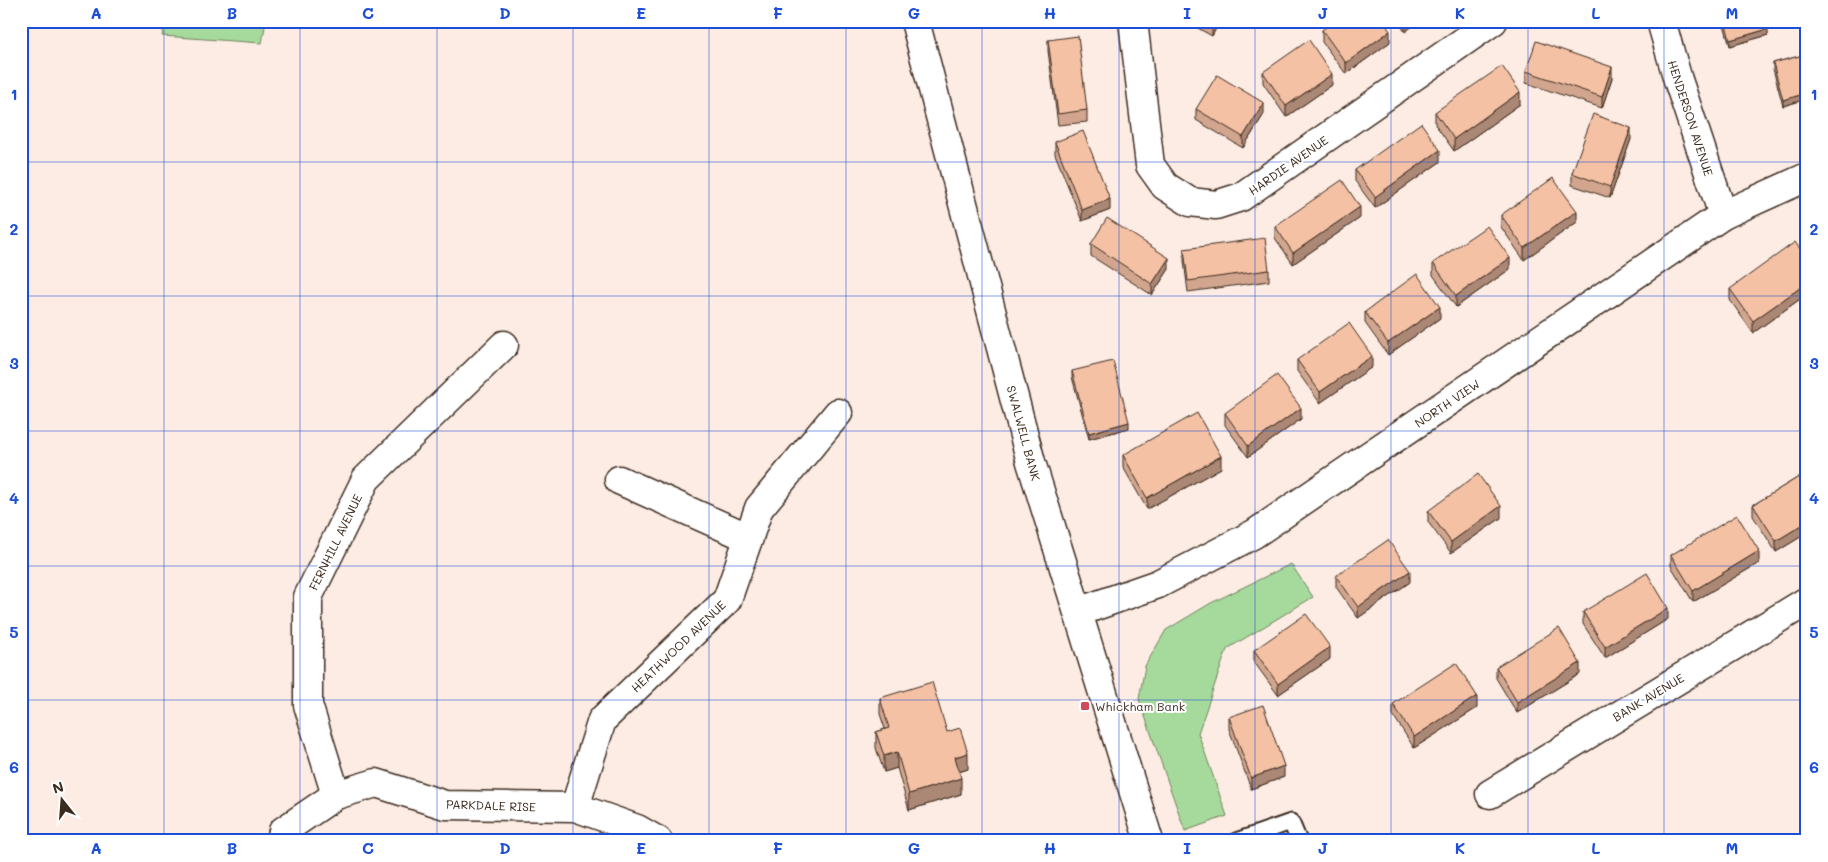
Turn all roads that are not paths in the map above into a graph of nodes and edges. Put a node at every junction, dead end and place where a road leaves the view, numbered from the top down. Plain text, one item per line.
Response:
1 (915, 21) edge
2 (1133, 21) edge
3 (1494, 21) edge
4 (1661, 21) edge
5 (1807, 177) edge
6 (1723, 214) junction
7 (504, 345) dead end
8 (838, 413) dead end
9 (619, 480) dead end
10 (749, 538) junction
11 (1807, 601) edge
12 (1078, 612) junction
13 (1490, 794) dead end
14 (336, 795) junction
15 (575, 808) junction
16 (281, 841) edge
17 (658, 841) edge
18 (1148, 841) edge
19 (1236, 841) edge
20 (1299, 841) edge

1 - 12 street, SWALWELL BANK
2 - 3 street, HARDIE AVENUE
4 - 6 street, HENDERSON AVENUE
5 - 6 street, NORTH VIEW
6 - 12 street, NORTH VIEW
7 - 14 street, FERNHILL AVENUE
8 - 10 street, HEATHWOOD AVENUE
9 - 10 street
10 - 15 street, HEATHWOOD AVENUE
11 - 13 street, BANK AVENUE
12 - 18 street, SWALWELL BANK
14 - 15 street, PARKDALE RISE
14 - 16 street, PARKDALE RISE
15 - 17 street, PARKDALE RISE
19 - 20 lane

